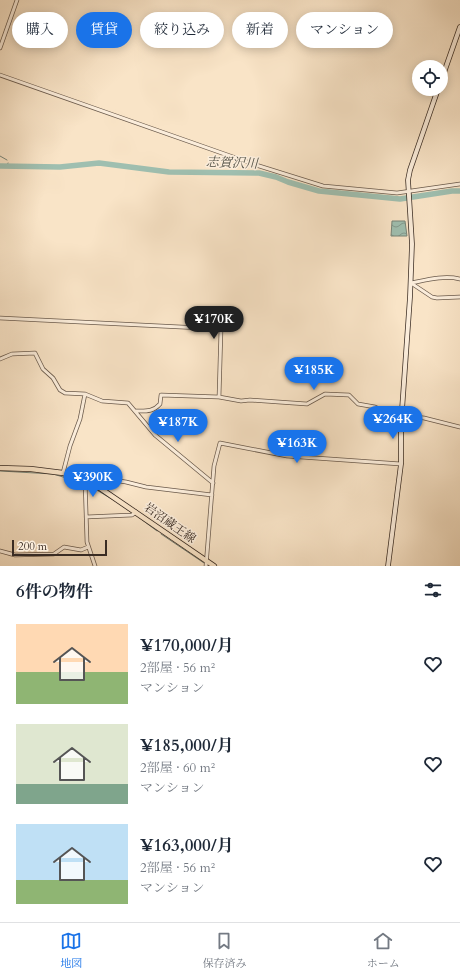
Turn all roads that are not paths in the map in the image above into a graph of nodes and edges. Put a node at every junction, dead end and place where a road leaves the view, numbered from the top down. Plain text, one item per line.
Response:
1 (17, 0) edge
2 (460, 27) edge
3 (0, 48) edge
4 (448, 61) edge
5 (0, 75) edge
6 (436, 96) edge
7 (460, 184) edge
8 (408, 193) junction
9 (460, 279) edge
10 (411, 283) junction
11 (460, 297) edge
12 (0, 318) edge
13 (0, 359) edge
14 (85, 394) junction
15 (219, 397) junction
16 (136, 411) junction
17 (402, 416) junction
18 (460, 427) edge
19 (401, 464) junction
20 (0, 468) edge
21 (63, 473) junction
22 (87, 481) junction
23 (213, 483) junction
24 (212, 495) junction
25 (136, 512) junction
26 (86, 517) junction
27 (88, 547) junction
28 (0, 551) edge
29 (206, 563) edge
30 (95, 566) edge
31 (214, 566) edge
32 (388, 566) edge

1 - 3 street
2 - 4 street
5 - 8 street
6 - 8 street
7 - 8 street
8 - 10 street
9 - 10 street
10 - 11 street
10 - 17 street
12 - 15 street
13 - 14 street
14 - 16 street
14 - 21 street
15 - 16 street
15 - 17 street
16 - 23 street
17 - 18 street
17 - 19 street
19 - 23 street
19 - 32 street
20 - 21 main road, 岩沼蔵王線
21 - 22 main road, 岩沼蔵王線
22 - 24 street
22 - 25 main road, 岩沼蔵王線
22 - 26 street
23 - 24 street
24 - 29 street
25 - 26 street
25 - 29 main road, 岩沼蔵王線
26 - 27 street
27 - 28 street
27 - 30 street
29 - 31 main road, 岩沼蔵王線

